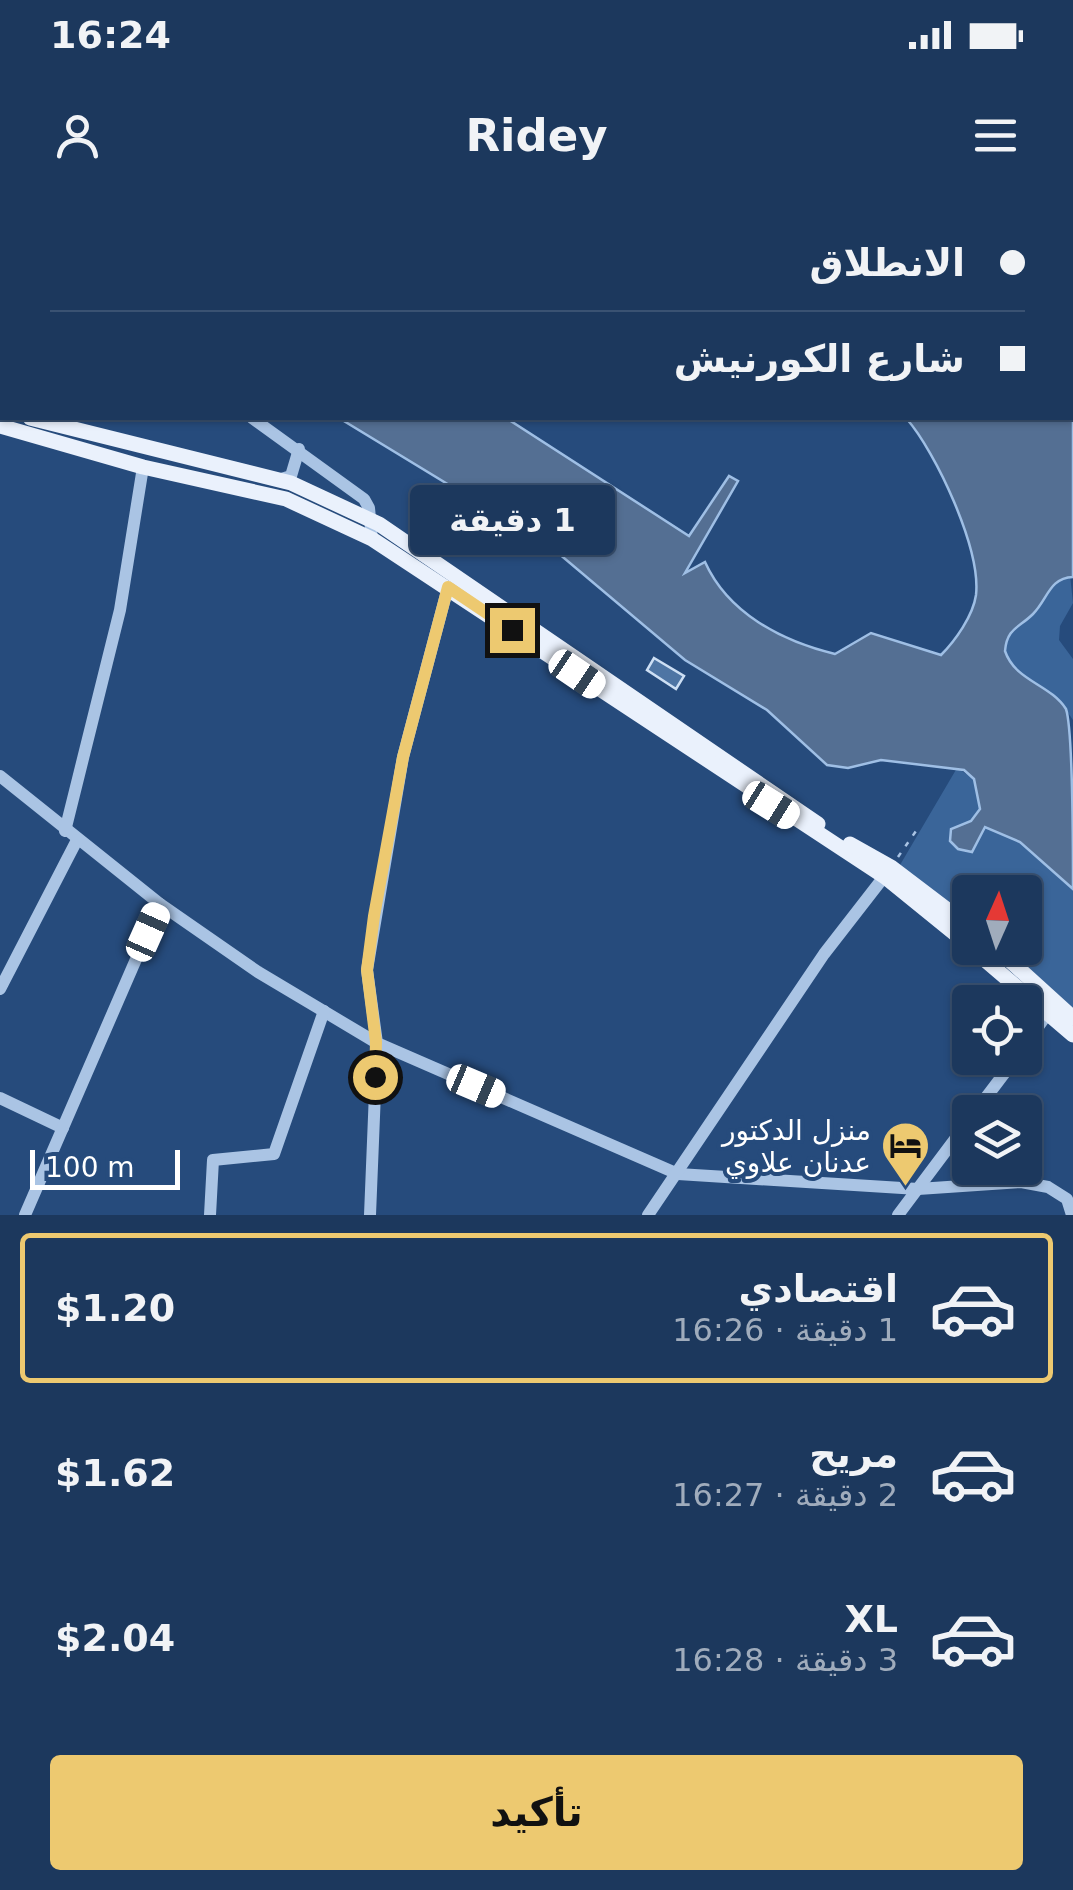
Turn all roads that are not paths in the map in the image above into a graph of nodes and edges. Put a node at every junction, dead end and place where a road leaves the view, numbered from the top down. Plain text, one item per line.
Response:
1 (38, 420) edge
2 (255, 420) edge
3 (0, 426) edge
4 (299, 448) junction
5 (144, 466) junction
6 (278, 480) junction
7 (371, 521) junction
8 (372, 539) junction
9 (448, 587) junction
10 (1, 779) edge
11 (71, 836) junction
12 (888, 872) junction
13 (160, 904) junction
14 (952, 915) edge
15 (952, 930) edge
16 (992, 965) edge
17 (1015, 965) edge
18 (0, 989) edge
19 (324, 1012) junction
20 (1048, 1013) junction
21 (1073, 1018) edge
22 (1042, 1021) edge
23 (1073, 1035) edge
24 (376, 1042) junction
25 (1003, 1075) edge
26 (988, 1095) edge
27 (0, 1098) edge
28 (64, 1128) junction
29 (952, 1143) edge
30 (678, 1174) junction
31 (918, 1189) junction
32 (25, 1215) edge
33 (210, 1215) edge
34 (370, 1215) edge
35 (648, 1215) edge
36 (898, 1215) edge
37 (1072, 1215) edge

1 - 6 main road
2 - 4 street
3 - 5 main road
4 - 6 street
4 - 7 street
5 - 8 main road
5 - 11 street
6 - 7 main road
7 - 8 street
7 - 12 main road
8 - 9 main road
9 - 12 main road
9 - 24 street
10 - 11 street
11 - 13 street
11 - 18 street
12 - 14 main road
12 - 15 main road
12 - 30 street
13 - 19 street
13 - 28 street
16 - 20 main road
17 - 21 main road
19 - 24 street
19 - 33 street
20 - 22 street
20 - 23 main road
24 - 30 street
24 - 34 street
25 - 26 street
27 - 28 street
28 - 32 street
29 - 31 street
30 - 31 street
30 - 35 street
31 - 36 street
31 - 37 street

